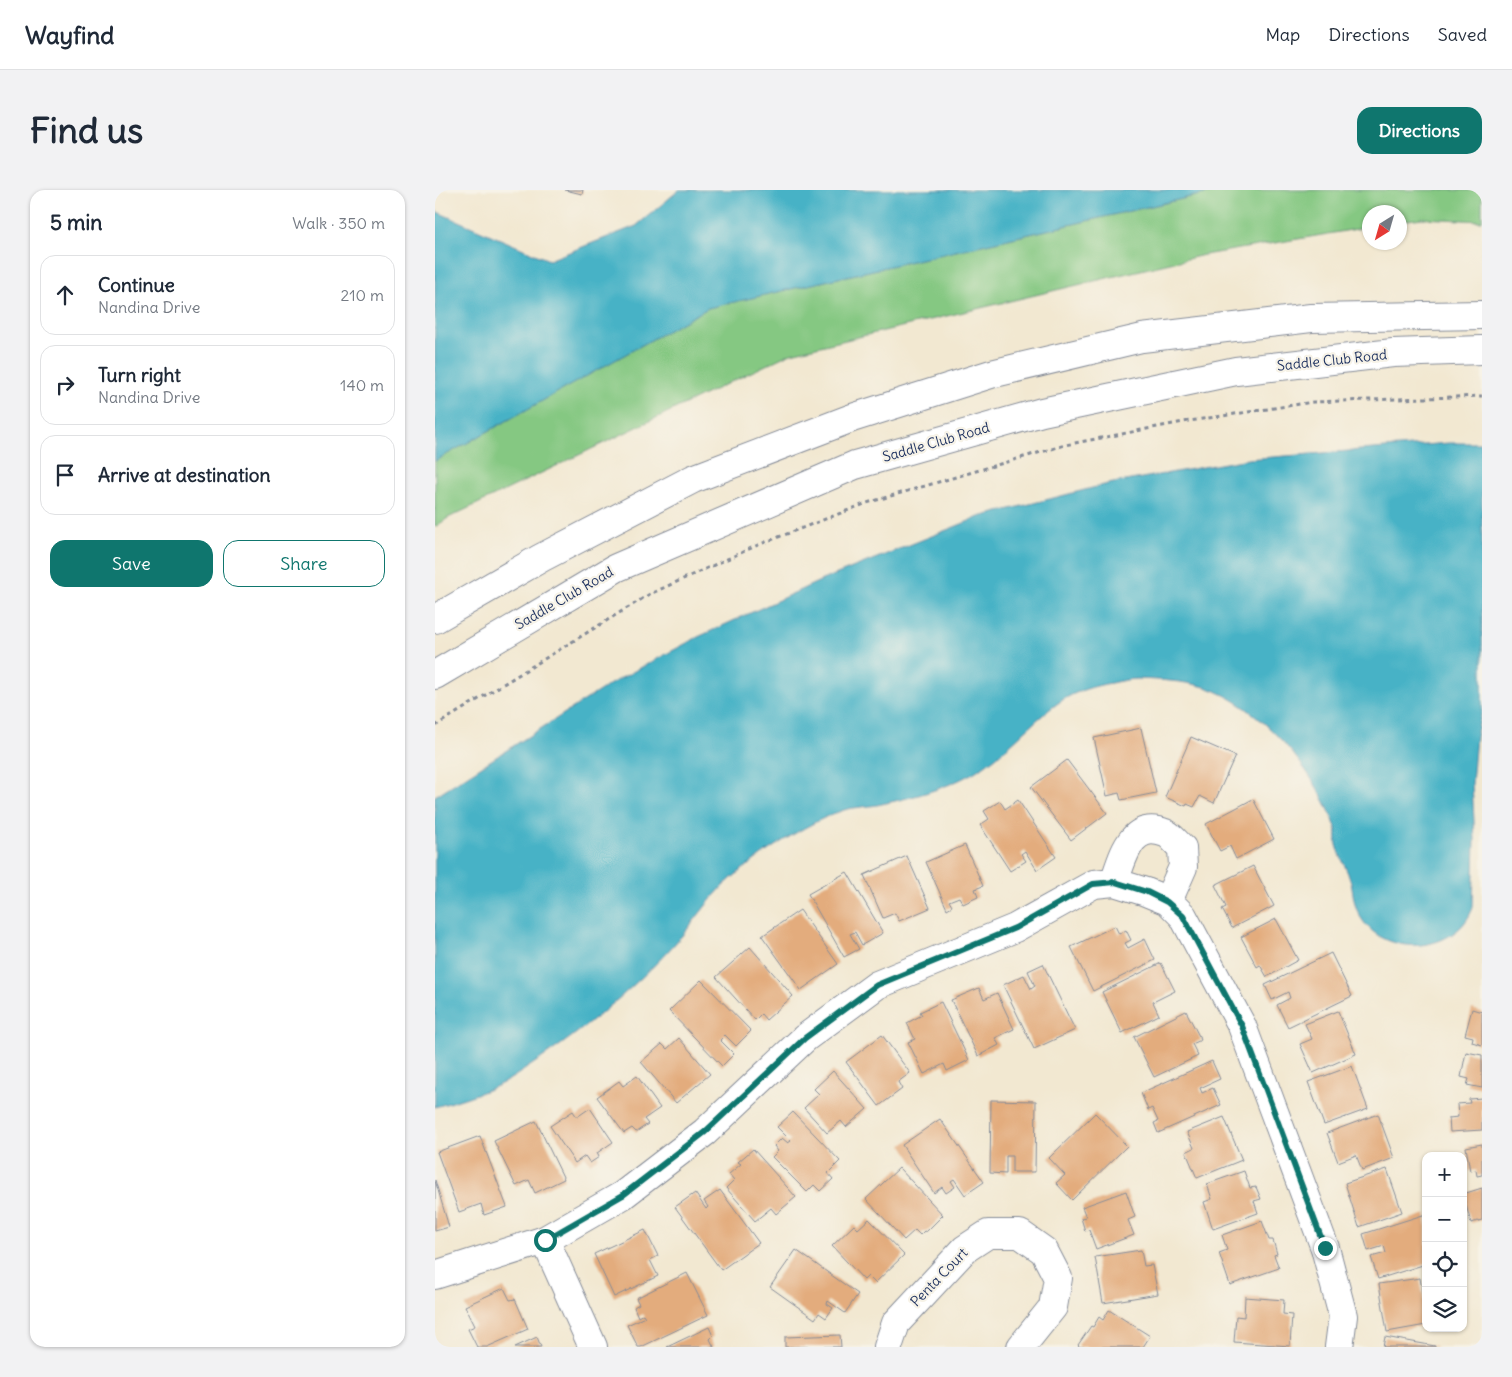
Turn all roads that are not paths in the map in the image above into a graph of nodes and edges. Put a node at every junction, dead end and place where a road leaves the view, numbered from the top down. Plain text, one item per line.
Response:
1 (1482, 315) edge
2 (1482, 350) edge
3 (435, 620) edge
4 (435, 676) edge
5 (1115, 882) junction
6 (1167, 902) junction
7 (545, 1240) junction
8 (435, 1275) edge
9 (593, 1347) edge
10 (888, 1347) edge
11 (1021, 1347) edge
12 (1339, 1347) edge

1 - 3 street
2 - 4 street, Saddle Club Road
5 - 6 street
5 - 6 street
5 - 7 street
6 - 12 street
7 - 8 street
7 - 9 street
10 - 11 street, Penta Court

